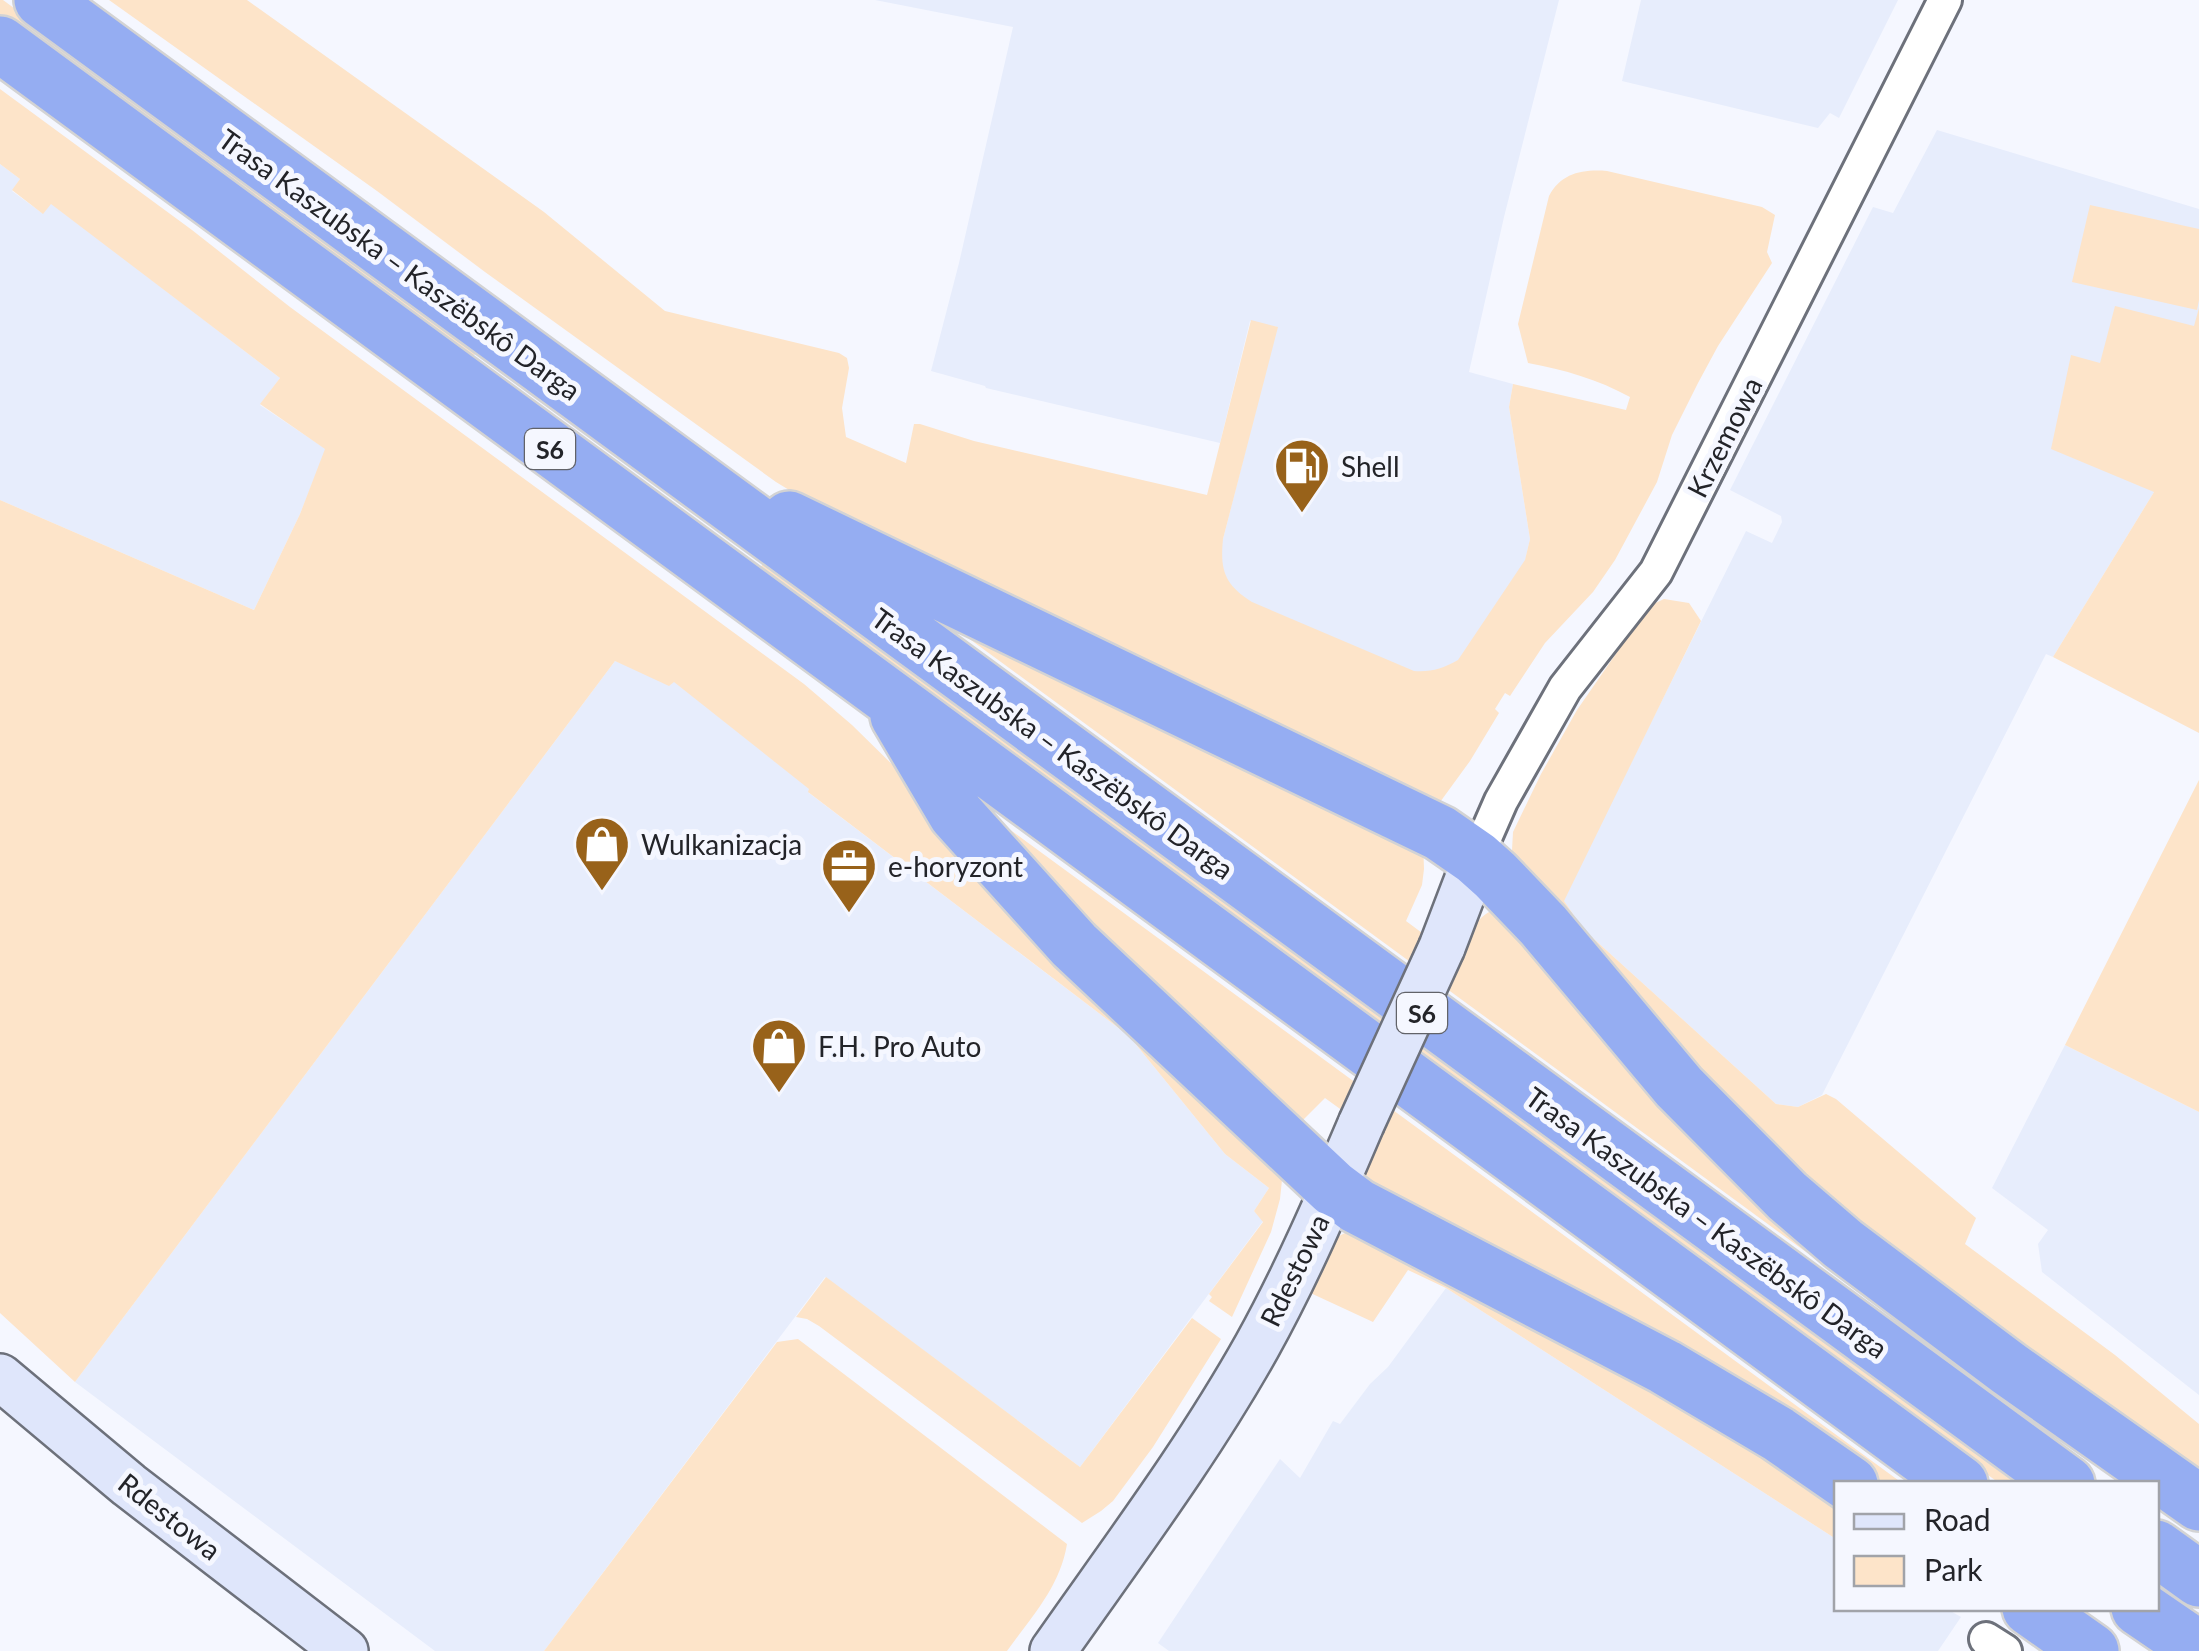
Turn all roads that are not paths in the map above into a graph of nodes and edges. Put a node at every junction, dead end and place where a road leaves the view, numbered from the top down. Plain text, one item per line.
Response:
1 (42, 0) edge
2 (1945, 0) edge
3 (0, 44) edge
4 (665, 458) junction
5 (887, 696) junction
6 (1476, 858) junction
7 (1333, 1188) junction
8 (0, 1377) edge
9 (1846, 1481) edge
10 (1956, 1481) edge
11 (2063, 1481) edge
12 (2199, 1503) edge
13 (2159, 1550) edge
14 (2199, 1578) edge
15 (2144, 1611) edge
16 (2007, 1633) edge
17 (2199, 1650) edge
18 (344, 1651) edge
19 (1052, 1651) edge
20 (2091, 1651) edge

1 - 4 highway, Trasa Kaszubska – Kaszëbskô Darga / S6
2 - 6 street, Krzemowa
3 - 5 highway, S6
4 - 6 highway
4 - 11 highway, Trasa Kaszubska – Kaszëbskô Darga / S6
5 - 7 highway
5 - 10 highway, S6
6 - 7 main road, Rdestowa, bridge
6 - 12 highway
7 - 9 highway
7 - 19 main road, Rdestowa
8 - 18 main road, Rdestowa
13 - 14 highway
15 - 17 highway
16 - 20 highway

